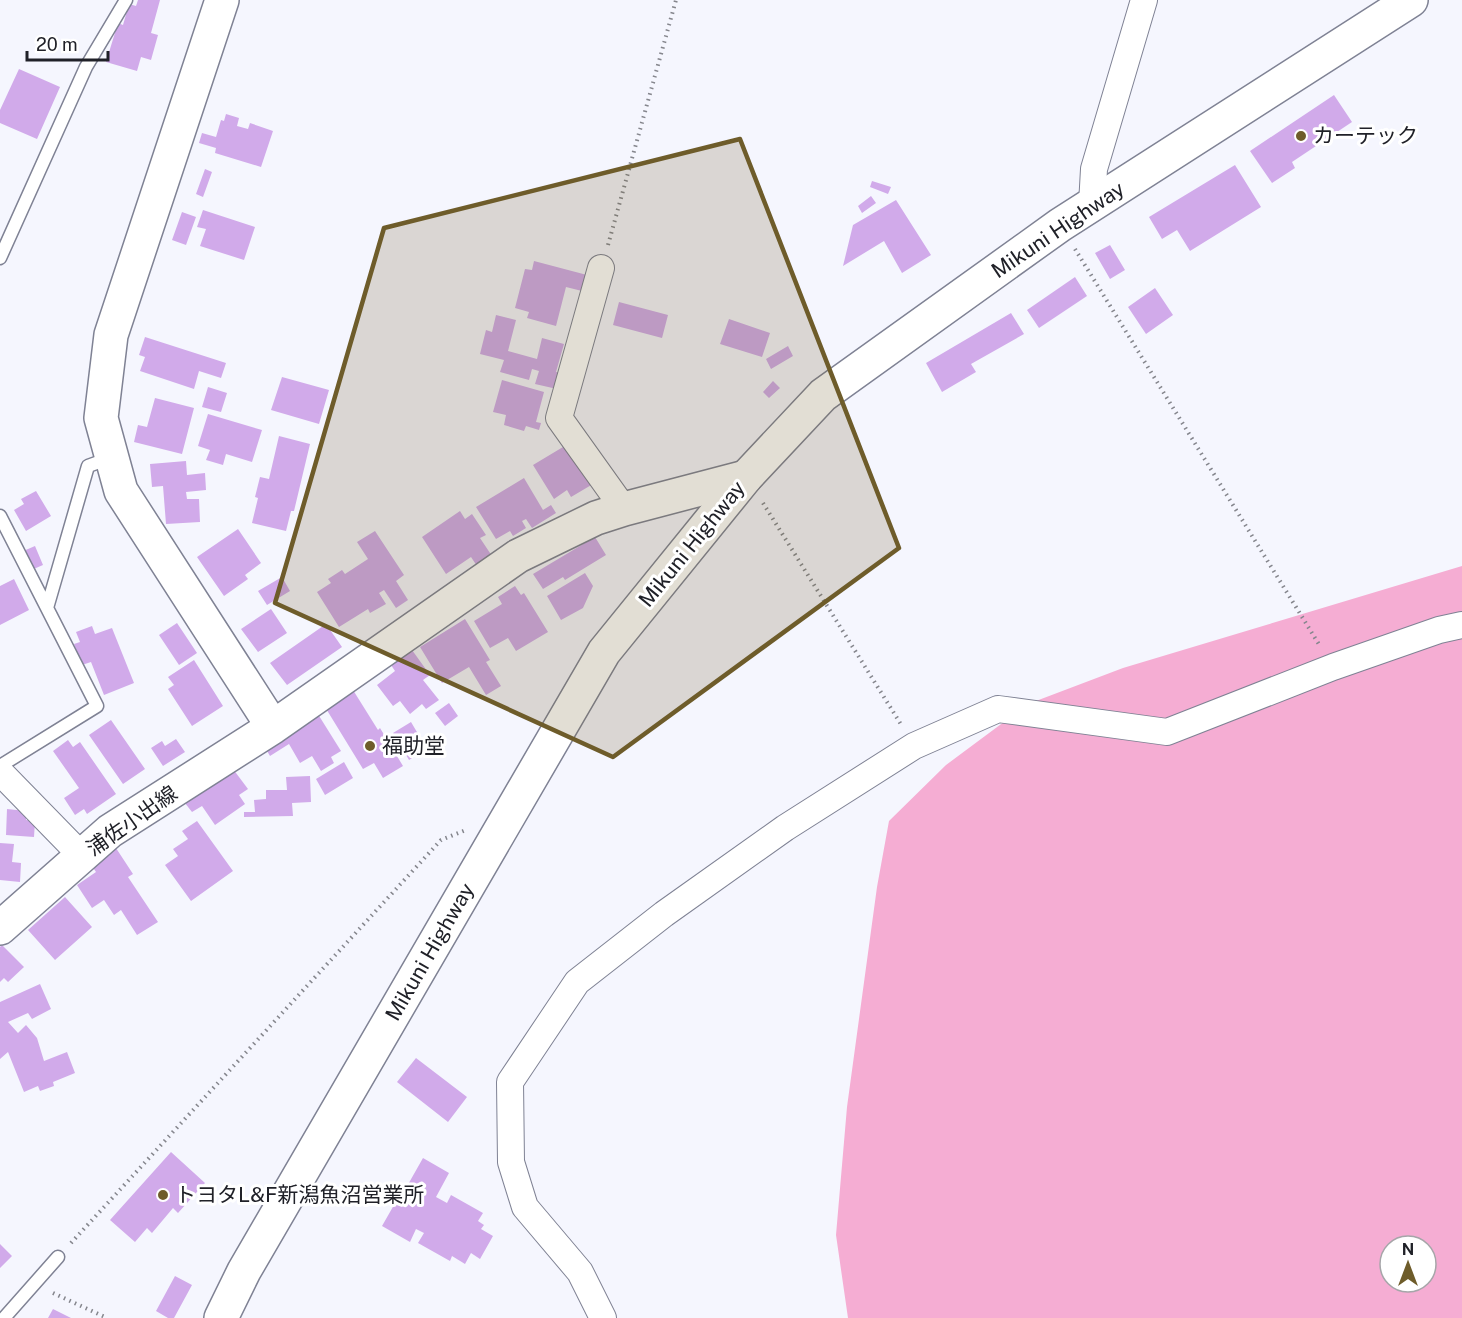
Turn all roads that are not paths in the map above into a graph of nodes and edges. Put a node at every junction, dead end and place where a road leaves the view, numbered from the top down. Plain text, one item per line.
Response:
1 (126, 0) edge
2 (222, 0) edge
3 (1144, 0) edge
4 (1411, 0) edge
5 (1092, 205) junction
6 (0, 258) edge
7 (601, 268) road end
8 (112, 457) junction
9 (746, 477) junction
10 (624, 509) junction
11 (0, 516) edge
12 (47, 608) junction
13 (1462, 625) edge
14 (273, 727) junction
15 (0, 765) edge
16 (0, 772) edge
17 (82, 856) junction
18 (0, 928) edge
19 (58, 1257) road end
20 (4, 1318) edge
21 (221, 1318) edge
22 (603, 1318) edge

1 - 6 lane
2 - 8 main road
3 - 5 street
4 - 5 main road, Mikuni Highway
5 - 9 main road, Mikuni Highway
7 - 10 street
8 - 12 lane
8 - 14 main road
9 - 10 main road, 浦佐小出線
9 - 21 main road, Mikuni Highway
10 - 14 main road, 浦佐小出線
11 - 12 lane
12 - 15 lane
13 - 22 street
14 - 17 main road, 浦佐小出線
16 - 17 street
17 - 18 main road, 浦佐小出線
19 - 20 lane

